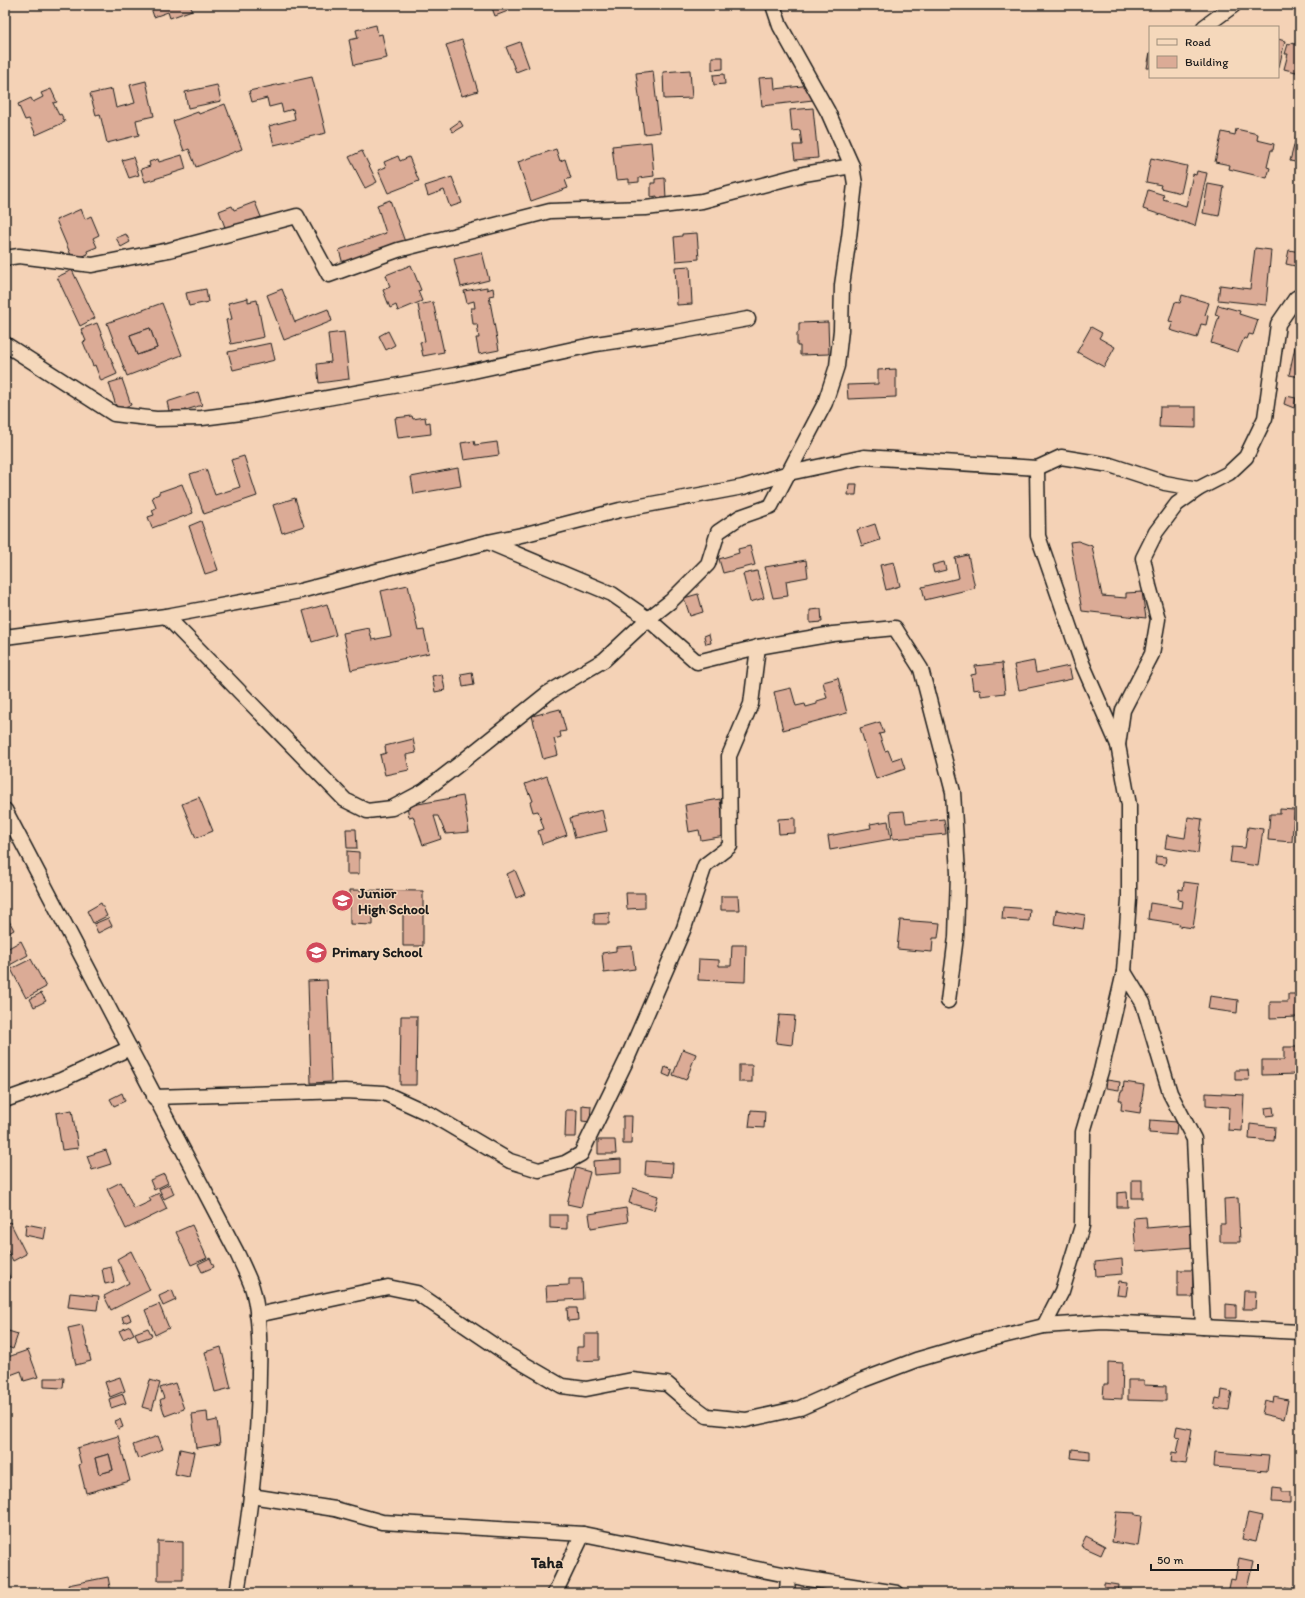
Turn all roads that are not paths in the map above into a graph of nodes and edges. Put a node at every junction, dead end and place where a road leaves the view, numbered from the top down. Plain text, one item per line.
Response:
1 (773, 5) edge
2 (1234, 5) edge
3 (1205, 26) edge
4 (852, 166) junction
5 (5, 258) edge
6 (1300, 296) edge
7 (748, 319) dead end
8 (5, 344) edge
9 (1037, 468) junction
10 (789, 473) junction
11 (1198, 489) junction
12 (488, 542) junction
13 (166, 616) junction
14 (648, 619) junction
15 (5, 638) edge
16 (758, 647) junction
17 (1118, 745) junction
18 (5, 810) edge
19 (1124, 972) junction
20 (948, 1001) dead end
21 (130, 1048) junction
22 (154, 1097) junction
23 (5, 1100) edge
24 (257, 1315) junction
25 (1044, 1326) junction
26 (1204, 1327) junction
27 (1300, 1332) edge
28 (251, 1496) junction
29 (583, 1534) junction
30 (788, 1575) junction
31 (237, 1593) edge
32 (555, 1593) edge
33 (787, 1593) edge
34 (898, 1593) edge

1 - 4 street
2 - 3 street
4 - 5 street
4 - 10 street
6 - 11 street
7 - 8 street
9 - 10 street
9 - 11 street
9 - 17 street
10 - 12 street
10 - 14 street
11 - 17 street
12 - 13 street
12 - 14 street
13 - 14 street
13 - 15 street
14 - 16 street
16 - 20 street
16 - 22 street
17 - 19 street
18 - 21 street
19 - 25 street
19 - 26 street
21 - 22 street
21 - 23 street
22 - 24 street
24 - 25 street
24 - 28 street
25 - 26 street
26 - 27 street
28 - 29 street
28 - 31 street
29 - 30 street
29 - 32 street
30 - 33 street
30 - 34 street

